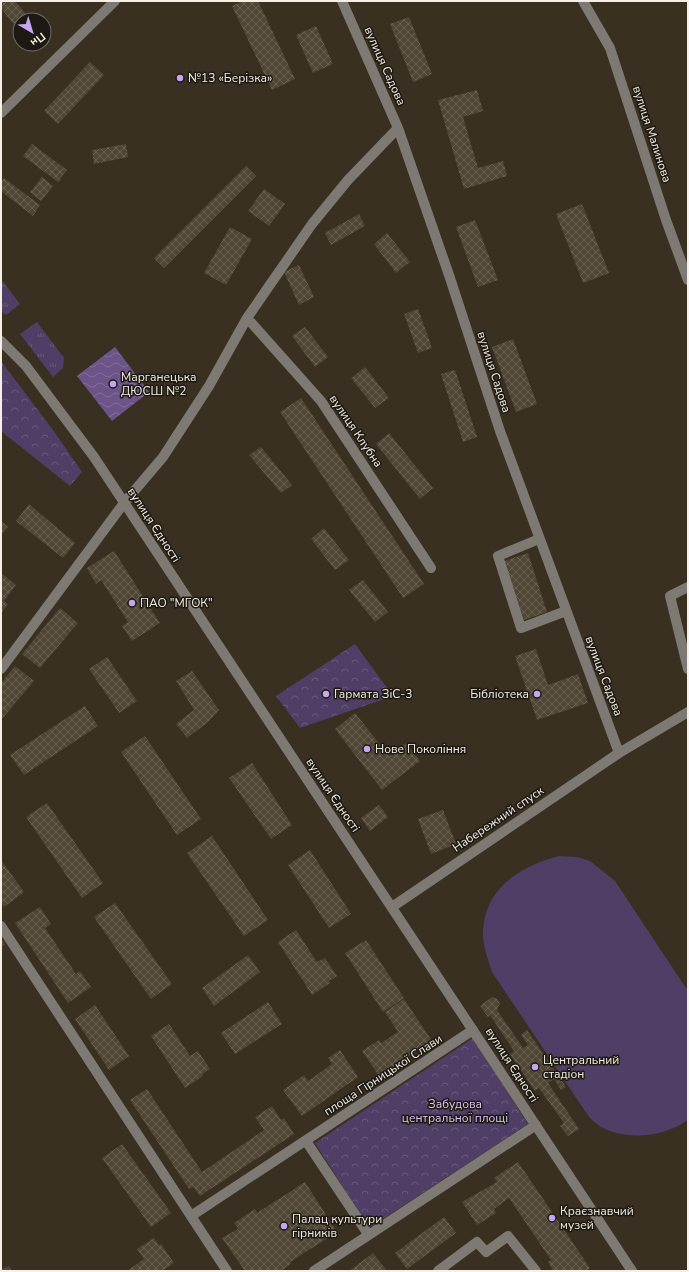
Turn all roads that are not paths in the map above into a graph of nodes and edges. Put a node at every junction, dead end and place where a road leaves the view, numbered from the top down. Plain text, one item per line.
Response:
1 (115, 1) edge
2 (342, 1) edge
3 (583, 1) edge
4 (1, 113) edge
5 (398, 128) junction
6 (688, 280) edge
7 (247, 318) junction
8 (1, 342) edge
9 (124, 503) junction
10 (539, 540) junction
11 (431, 568) dead end
12 (688, 587) edge
13 (566, 611) junction
14 (1, 669) edge
15 (688, 669) edge
16 (688, 712) edge
17 (619, 753) junction
18 (392, 907) junction
19 (1, 926) edge
20 (473, 1030) junction
21 (536, 1125) junction
22 (306, 1141) junction
23 (191, 1216) junction
24 (368, 1234) junction
25 (223, 1270) edge
26 (314, 1271) edge
27 (438, 1271) edge
28 (536, 1271) edge
29 (632, 1271) edge

1 - 4 street
2 - 5 street, вулиця Садова
3 - 6 street, вулиця Малинова
5 - 7 street
5 - 10 street, вулиця Садова
7 - 9 street
7 - 11 street, вулиця Клубна
8 - 9 street, вулиця Єдності
9 - 14 street
9 - 18 street, вулиця Єдності
10 - 13 street, вулиця Садова
10 - 13 street
12 - 15 street
13 - 17 street, вулиця Садова
16 - 17 street, Набережний спуск
17 - 18 street, Набережний спуск
18 - 20 street, вулиця Єдності
19 - 23 street
20 - 21 street, вулиця Єдності
20 - 22 street, площа Гірницької Слави
21 - 24 street
21 - 29 street, вулиця Єдності
22 - 23 street, площа Гірницької Слави
22 - 24 street
23 - 25 street
24 - 26 street
27 - 28 street

